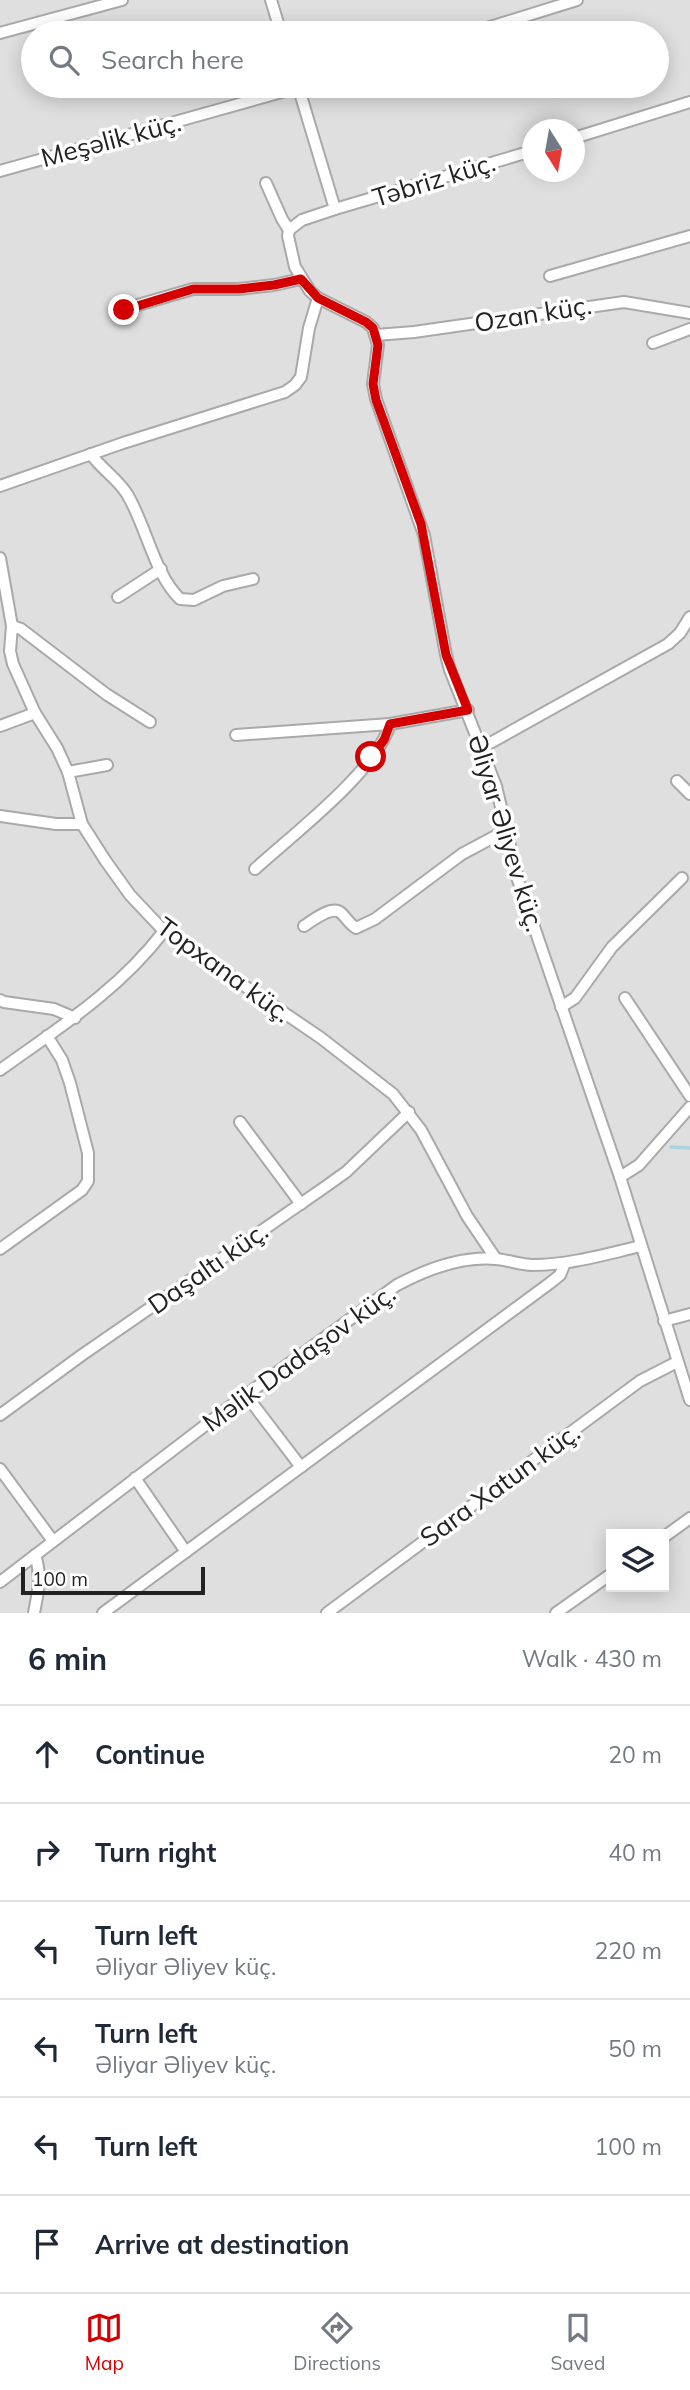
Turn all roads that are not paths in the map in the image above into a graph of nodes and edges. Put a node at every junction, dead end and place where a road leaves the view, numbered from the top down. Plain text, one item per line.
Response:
1 (122, 0) edge
2 (271, 0) edge
3 (577, 0) edge
4 (44, 21) edge
5 (277, 21) edge
6 (510, 21) edge
7 (21, 27) edge
8 (0, 33) edge
9 (258, 98) edge
10 (303, 98) edge
11 (690, 102) edge
12 (585, 135) edge
13 (522, 154) edge
14 (0, 171) edge
15 (266, 183) dead end
16 (335, 209) junction
17 (289, 230) junction
18 (690, 236) edge
19 (550, 276) dead end
20 (301, 279) junction
21 (318, 298) junction
22 (124, 310) dead end
23 (690, 313) edge
24 (690, 329) edge
25 (376, 335) junction
26 (653, 343) dead end
27 (90, 454) junction
28 (0, 486) edge
29 (0, 558) edge
30 (160, 569) junction
31 (253, 579) dead end
32 (118, 597) dead end
33 (690, 617) edge
34 (12, 626) junction
35 (5, 639) edge
36 (468, 710) junction
37 (36, 713) junction
38 (150, 722) dead end
39 (390, 724) junction
40 (0, 726) edge
41 (236, 736) dead end
42 (483, 747) junction
43 (107, 765) dead end
44 (68, 772) junction
45 (677, 781) dead end
46 (690, 794) edge
47 (0, 816) edge
48 (82, 824) junction
49 (507, 830) junction
50 (255, 869) dead end
51 (682, 878) dead end
52 (304, 926) dead end
53 (164, 931) junction
54 (625, 998) dead end
55 (0, 1000) edge
56 (561, 1007) junction
57 (75, 1017) junction
58 (47, 1036) junction
59 (0, 1070) edge
60 (690, 1096) edge
61 (690, 1107) edge
62 (409, 1112) junction
63 (240, 1122) dead end
64 (620, 1177) junction
65 (301, 1205) junction
66 (641, 1246) junction
67 (0, 1250) edge
68 (496, 1259) junction
69 (565, 1263) junction
70 (690, 1314) edge
71 (664, 1321) junction
72 (677, 1362) junction
73 (246, 1395) junction
74 (690, 1400) edge
75 (0, 1415) edge
76 (301, 1467) junction
77 (1, 1471) edge
78 (135, 1478) junction
79 (690, 1518) edge
80 (669, 1533) edge
81 (53, 1541) junction
82 (186, 1552) junction
83 (35, 1555) junction
84 (606, 1578) edge
85 (0, 1582) edge
86 (34, 1613) edge
87 (103, 1613) edge
88 (327, 1613) edge
89 (556, 1613) edge

1 - 4 street
2 - 5 street
3 - 6 street
7 - 8 street
9 - 14 street, Meşəlik küç.
10 - 16 street
11 - 12 street
13 - 16 street, Təbriz küç.
15 - 17 street
16 - 17 street
17 - 20 street
18 - 19 street
20 - 21 street
20 - 22 street
21 - 25 street
21 - 27 street
23 - 25 street, Ozan küç.
24 - 26 street
25 - 36 street, Əliyar Əliyev küç.
27 - 28 street
27 - 30 street
29 - 34 street, Topxana küç.
30 - 31 street
30 - 32 street
33 - 42 street
34 - 35 street, Topxana küç.
34 - 38 street
35 - 37 street, Topxana küç.
36 - 39 street
36 - 42 street, Əliyar Əliyev küç.
37 - 40 street
37 - 44 street, Topxana küç.
39 - 41 street
39 - 50 street
42 - 49 street, Əliyar Əliyev küç.
43 - 44 street
44 - 48 street, Topxana küç.
45 - 46 street
47 - 48 street
48 - 53 street, Topxana küç.
49 - 52 street
49 - 56 street, Əliyar Əliyev küç.
51 - 56 street
53 - 57 street
53 - 62 street, Topxana küç.
54 - 60 street
55 - 57 street
56 - 64 street, Əliyar Əliyev küç.
57 - 58 street
58 - 59 street
58 - 67 street
61 - 64 street
62 - 65 street, Daşaltı küç.
62 - 68 street, Topxana küç.
63 - 65 street
64 - 66 street, Əliyar Əliyev küç.
65 - 75 street, Daşaltı küç.
66 - 69 street, Məlik Dadaşov küç.
66 - 71 street, Əliyar Əliyev küç.
68 - 69 street, Məlik Dadaşov küç.
68 - 73 street, Məlik Dadaşov küç.
69 - 76 street
70 - 71 street
71 - 72 street, Əliyar Əliyev küç.
72 - 74 street, Əliyar Əliyev küç.
72 - 88 street, Sara Xatun küç.
73 - 76 street
73 - 78 street, Məlik Dadaşov küç.
76 - 82 street
77 - 81 street
78 - 81 street, Məlik Dadaşov küç.
78 - 82 street
79 - 80 street
81 - 83 street, Məlik Dadaşov küç.
82 - 87 street
83 - 85 street, Məlik Dadaşov küç.
83 - 86 street
84 - 89 street

